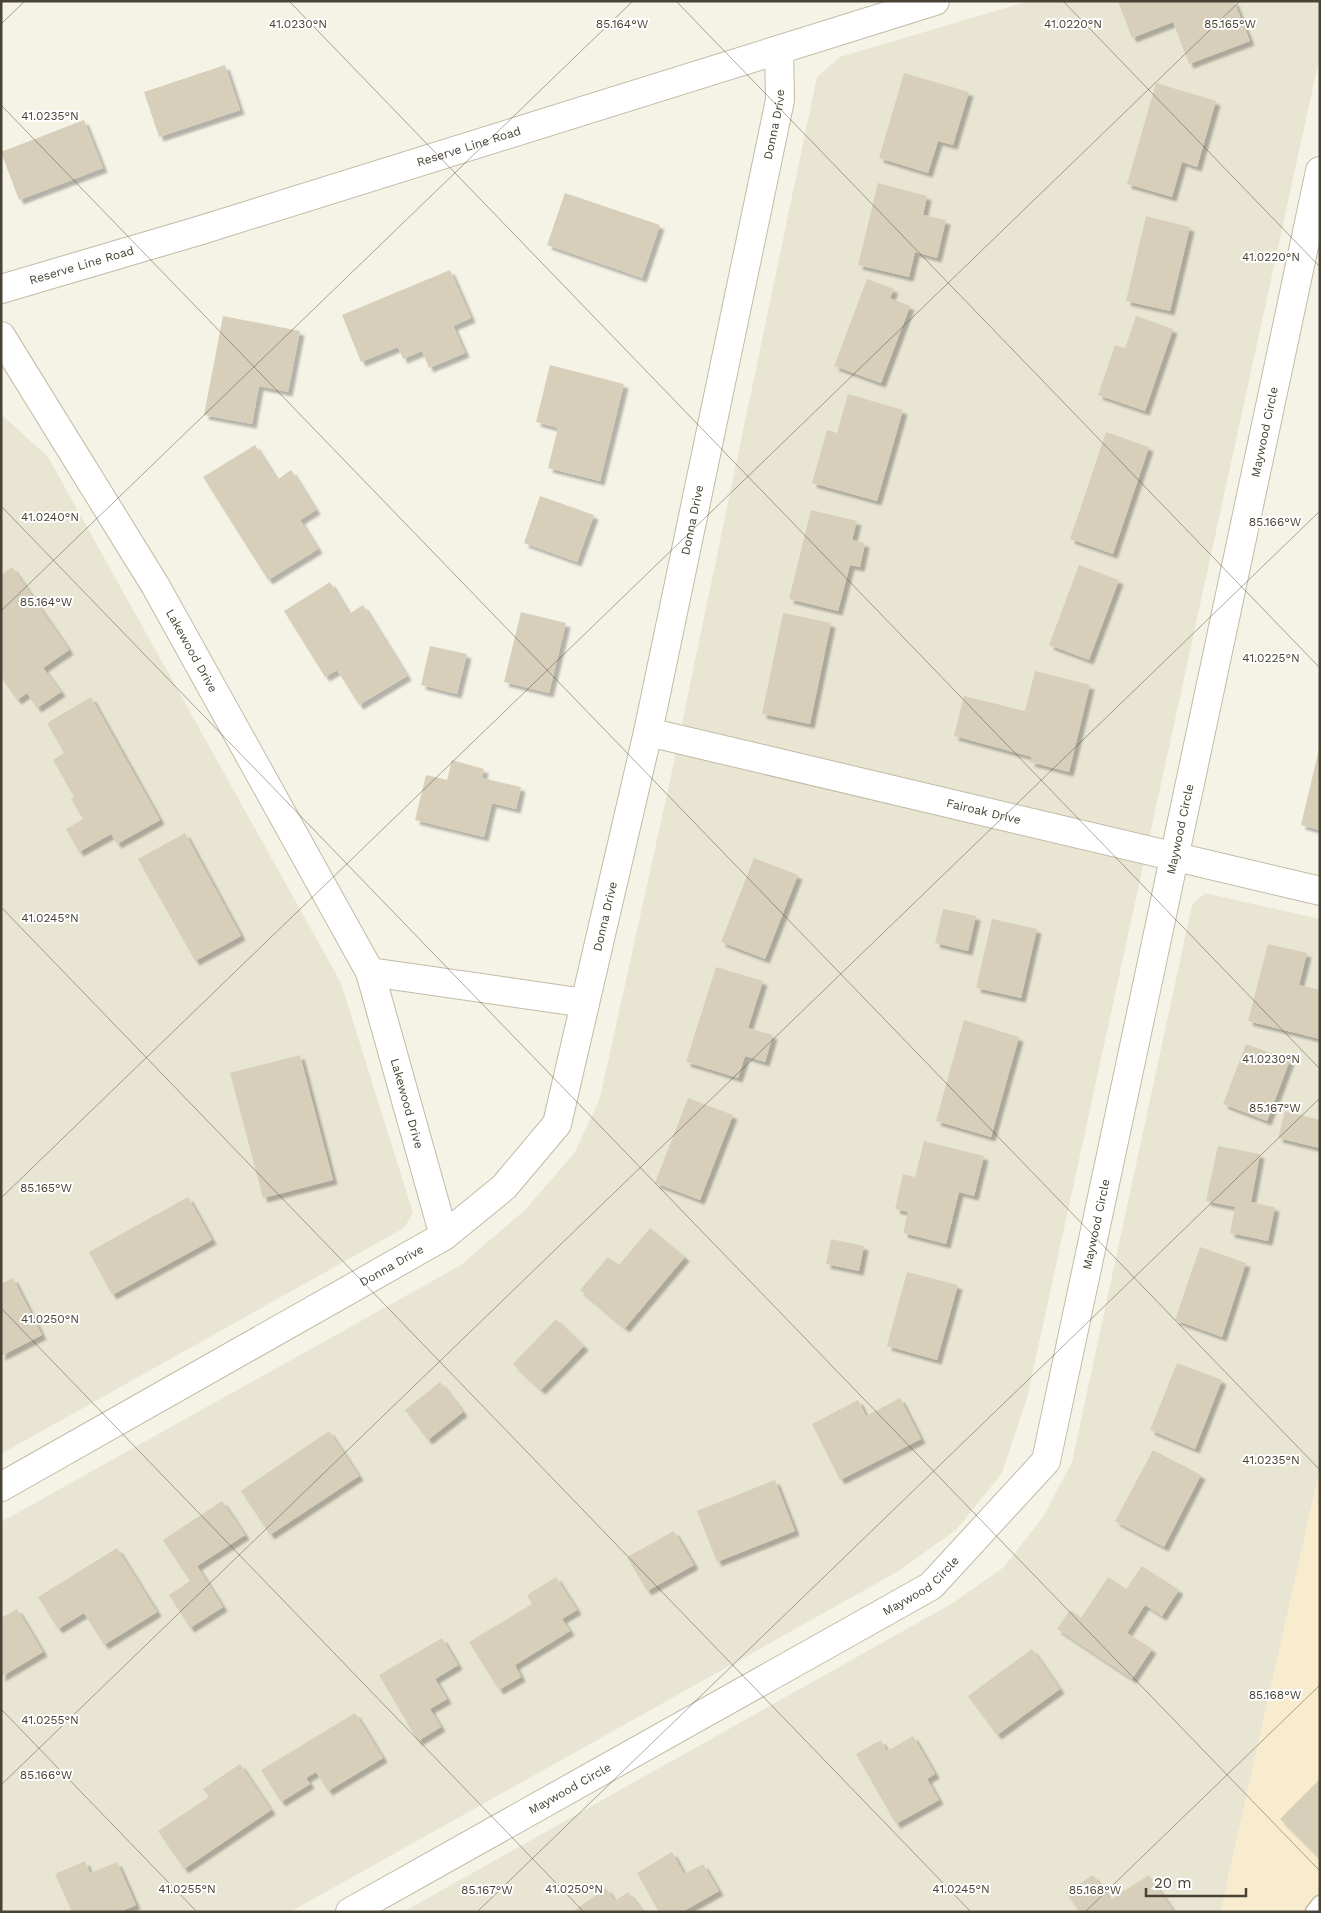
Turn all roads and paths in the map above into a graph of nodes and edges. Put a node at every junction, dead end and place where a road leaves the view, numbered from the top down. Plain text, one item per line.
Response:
1 (935, 1) edge
2 (779, 51) junction
3 (1320, 171) edge
4 (1, 289) edge
5 (1, 336) edge
6 (648, 732) junction
7 (1174, 857) junction
8 (1320, 891) edge
9 (370, 972) junction
10 (585, 1003) junction
11 (444, 1236) junction
12 (1, 1487) edge
13 (1320, 1904) edge
14 (350, 1912) edge
15 (1314, 1912) edge

1 - 2 street, Reserve Line Road
2 - 4 street, Reserve Line Road
2 - 6 street, Donna Drive
3 - 7 street, Maywood Circle
5 - 9 street, Lakewood Drive
6 - 7 street, Fairoak Drive
6 - 10 street, Donna Drive
7 - 8 street, Fairoak Drive
7 - 14 street, Maywood Circle
9 - 10 street
9 - 11 street, Lakewood Drive
10 - 11 street, Donna Drive
11 - 12 street, Donna Drive
13 - 15 lane

